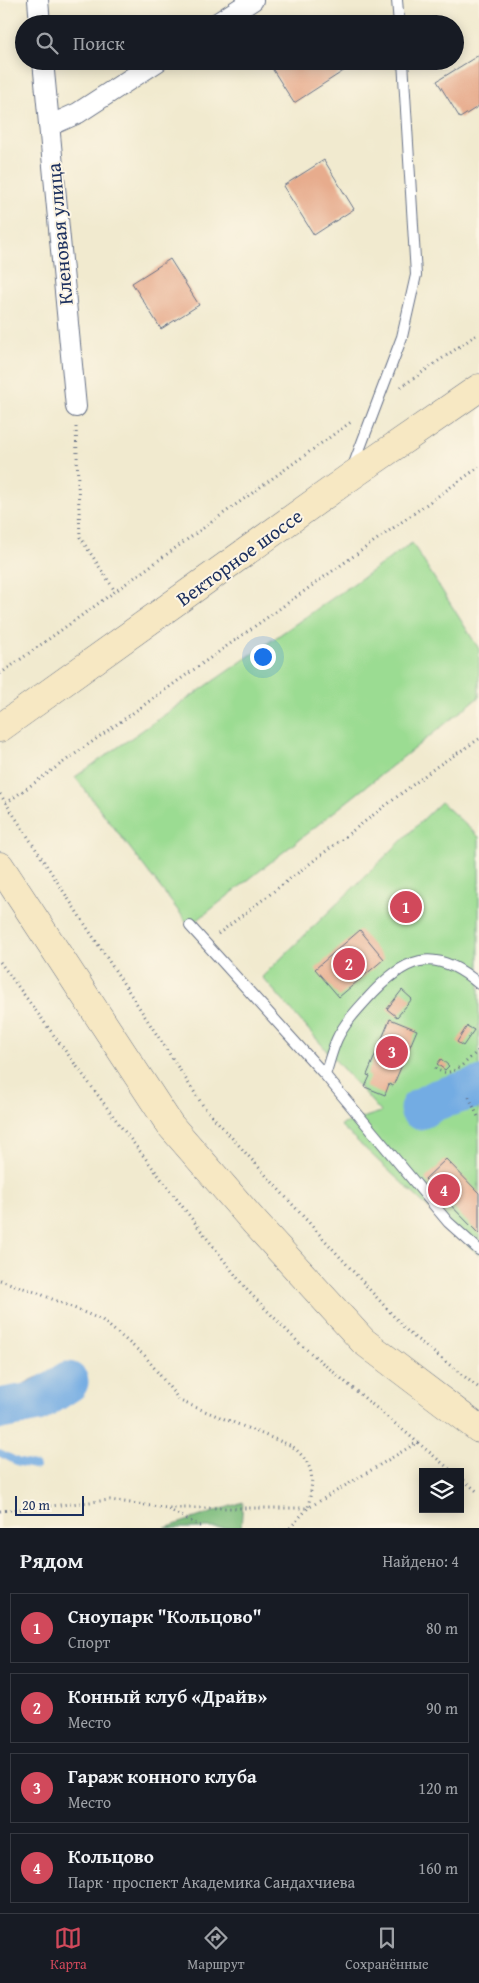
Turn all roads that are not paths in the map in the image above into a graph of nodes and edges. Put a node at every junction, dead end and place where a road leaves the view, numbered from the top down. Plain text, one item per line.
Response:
1 (38, 0) edge
2 (253, 0) edge
3 (397, 0) edge
4 (39, 15) edge
5 (230, 15) edge
6 (398, 15) edge
7 (44, 70) edge
8 (144, 70) edge
9 (404, 70) edge
10 (49, 126) junction
11 (479, 388) edge
12 (76, 407) road end
13 (350, 477) junction
14 (0, 728) edge
15 (0, 866) edge
16 (190, 926) dead end
17 (479, 984) edge
18 (325, 1075) junction
19 (479, 1250) edge
20 (479, 1429) edge

1 - 4 street
2 - 5 street
3 - 6 lane
7 - 10 street, Кленовая улица
8 - 10 street
9 - 13 lane
10 - 12 street, Кленовая улица
11 - 13 main road, Векторное шоссе
13 - 14 main road, Векторное шоссе
15 - 20 main road
16 - 18 lane
17 - 18 lane
18 - 19 lane

